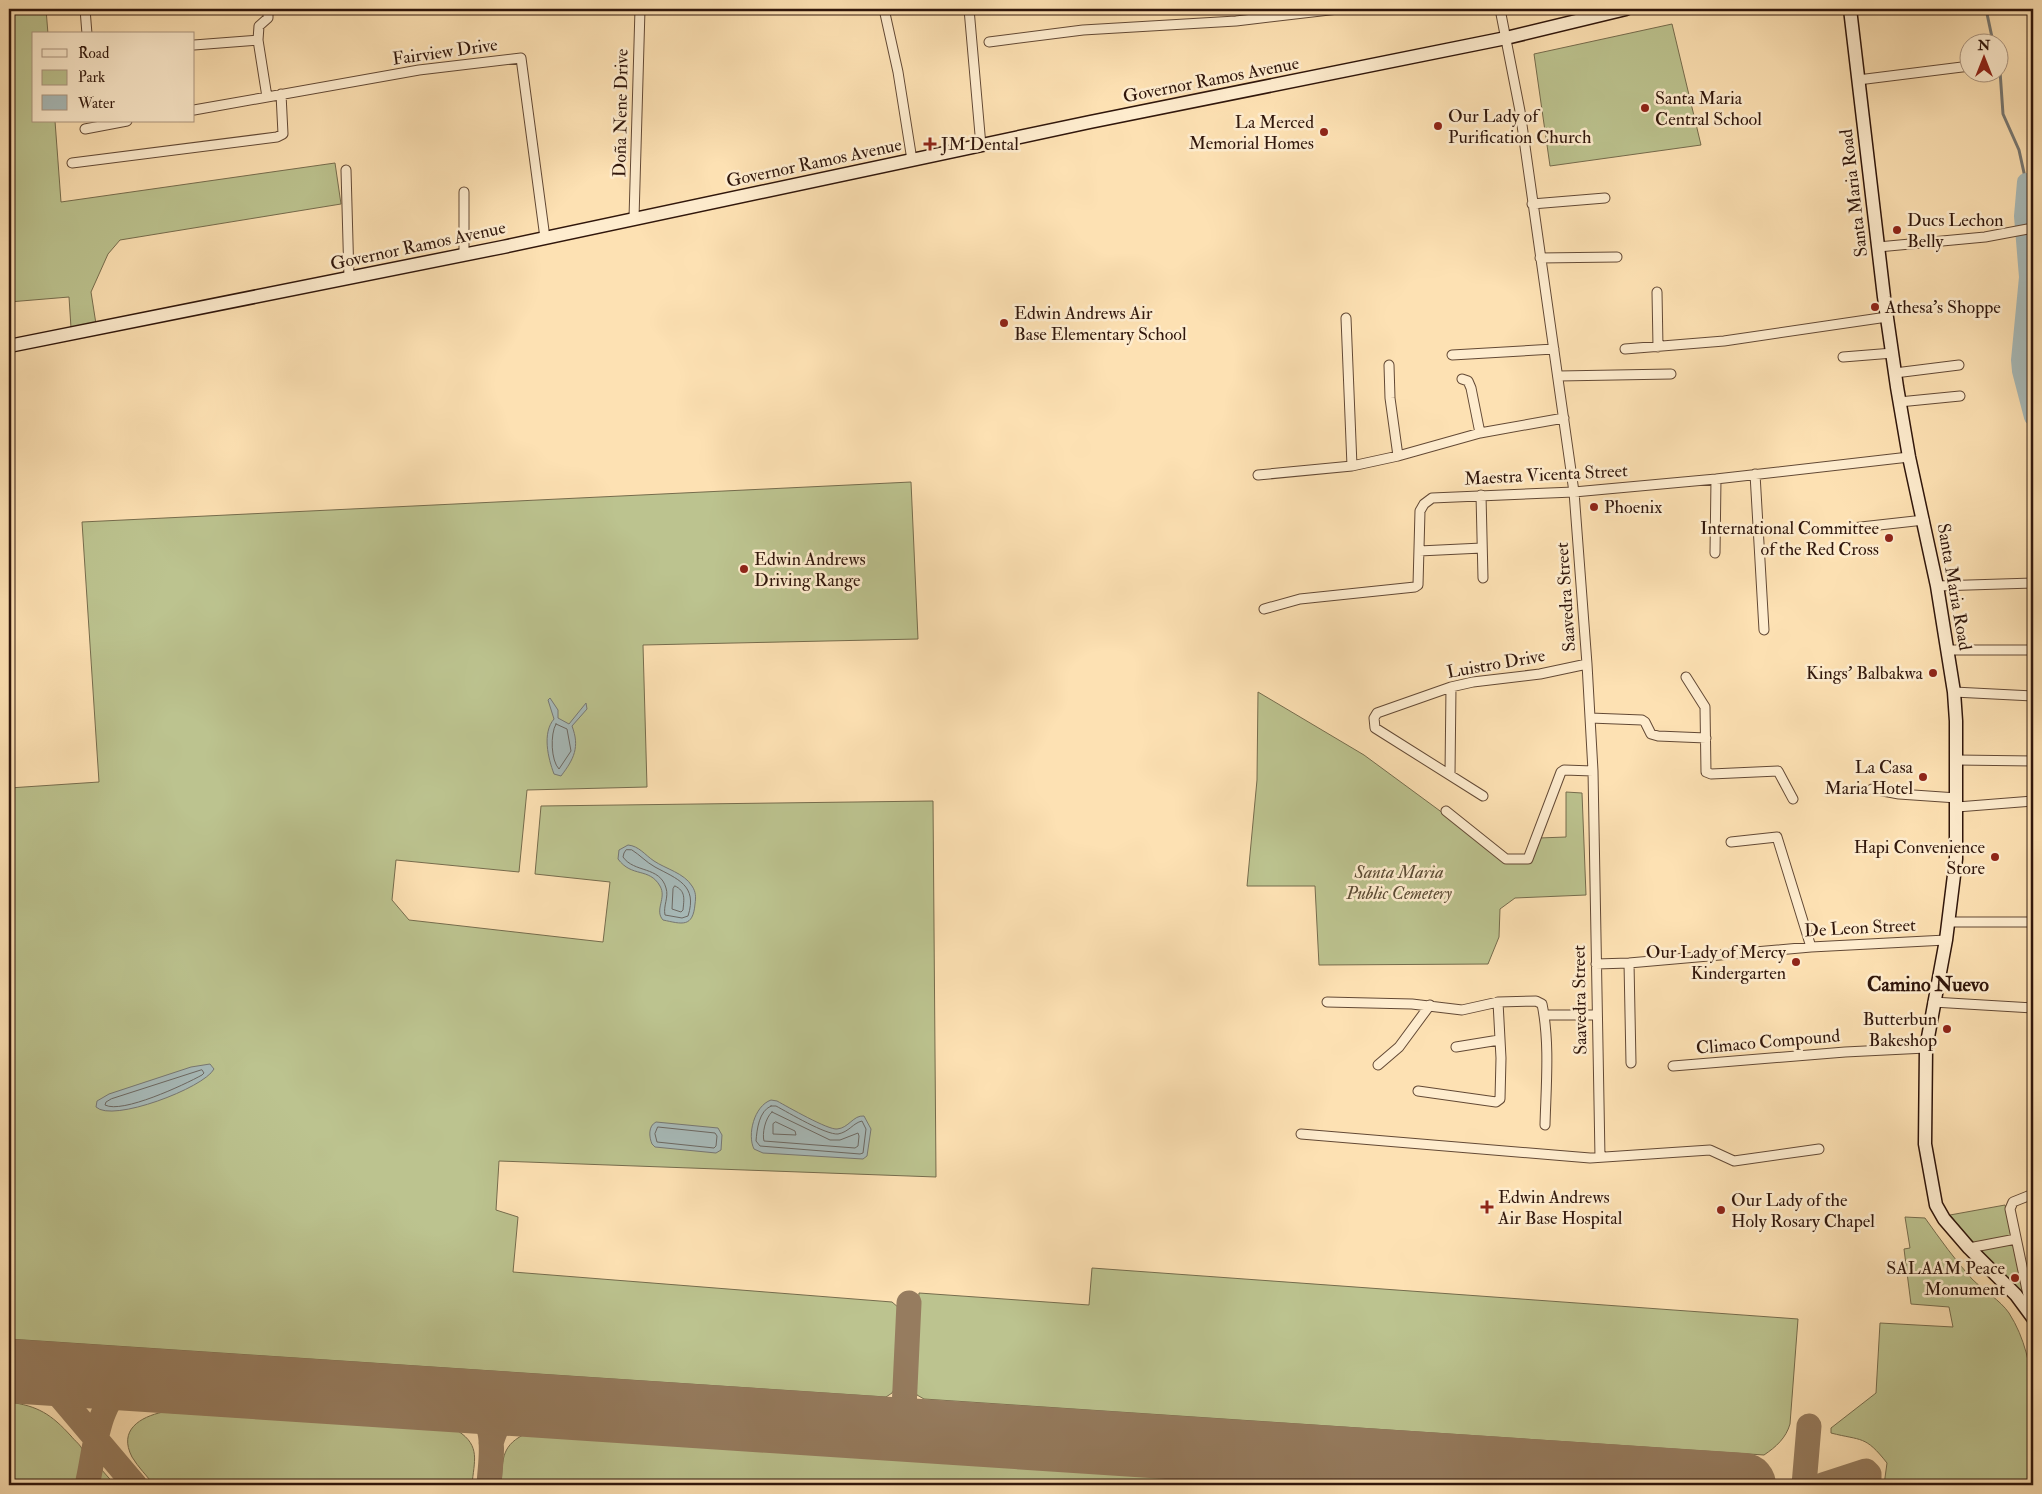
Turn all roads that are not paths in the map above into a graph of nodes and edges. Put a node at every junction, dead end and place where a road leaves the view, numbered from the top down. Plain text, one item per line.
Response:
1 (85, 9) edge
2 (268, 9) edge
3 (640, 9) edge
4 (884, 9) edge
5 (969, 9) edge
6 (1338, 9) edge
7 (1500, 9) edge
8 (1626, 9) edge
9 (1850, 9) edge
10 (87, 32) edge
11 (1506, 38) junction
12 (258, 40) junction
13 (989, 42) dead end
14 (195, 45) edge
15 (1960, 67) edge
16 (1858, 80) junction
17 (281, 94) junction
18 (267, 97) junction
19 (195, 110) edge
20 (123, 122) edge
21 (85, 129) dead end
22 (981, 146) junction
23 (912, 160) junction
24 (72, 163) dead end
25 (346, 170) dead end
26 (464, 192) dead end
27 (1605, 198) dead end
28 (1532, 204) junction
29 (634, 218) junction
30 (2033, 228) edge
31 (545, 238) junction
32 (1878, 247) junction
33 (464, 254) junction
34 (1617, 257) dead end
35 (1540, 258) junction
36 (349, 278) junction
37 (1657, 292) dead end
38 (1887, 316) junction
39 (1346, 318) dead end
40 (9, 346) edge
41 (1658, 347) junction
42 (1554, 349) junction
43 (1625, 349) dead end
44 (1893, 352) junction
45 (1452, 355) dead end
46 (1843, 357) dead end
47 (1389, 365) dead end
48 (1959, 365) dead end
49 (1895, 373) junction
50 (1671, 374) dead end
51 (1558, 376) junction
52 (1462, 379) dead end
53 (1960, 396) dead end
54 (1899, 402) junction
55 (1564, 418) junction
56 (1480, 433) junction
57 (1398, 456) junction
58 (1909, 458) junction
59 (1352, 466) junction
60 (1755, 474) junction
61 (1258, 475) dead end
62 (1716, 479) junction
63 (1574, 492) junction
64 (1481, 495) junction
65 (1924, 520) junction
66 (1852, 528) dead end
67 (1482, 548) junction
68 (1419, 551) junction
69 (1715, 553) dead end
70 (1483, 578) dead end
71 (2033, 583) edge
72 (1937, 586) junction
73 (1264, 609) dead end
74 (1764, 630) dead end
75 (1947, 650) junction
76 (2033, 650) edge
77 (1587, 664) junction
78 (1686, 677) dead end
79 (1451, 687) junction
80 (1954, 692) junction
81 (2033, 696) edge
82 (1590, 718) junction
83 (1706, 738) junction
84 (1957, 760) junction
85 (2033, 761) edge
86 (1593, 771) junction
87 (1450, 774) junction
88 (1872, 789) dead end
89 (1483, 796) dead end
90 (1793, 799) dead end
91 (2033, 801) edge
92 (1957, 803) junction
93 (1446, 811) dead end
94 (1730, 842) dead end
95 (1948, 922) junction
96 (2033, 922) edge
97 (1946, 940) junction
98 (1811, 947) junction
99 (1628, 963) junction
100 (1596, 964) junction
101 (1327, 1002) dead end
102 (1498, 1002) junction
103 (1934, 1002) junction
104 (1430, 1005) junction
105 (2033, 1008) edge
106 (1596, 1014) junction
107 (1544, 1015) junction
108 (1499, 1040) junction
109 (1456, 1047) dead end
110 (1926, 1048) junction
111 (1632, 1062) dead end
112 (1378, 1065) dead end
113 (1673, 1066) dead end
114 (1418, 1090) dead end
115 (1545, 1126) dead end
116 (1301, 1134) dead end
117 (1819, 1149) dead end
118 (1600, 1157) junction
119 (2033, 1194) edge
120 (2016, 1239) junction
121 (1969, 1248) junction
122 (2033, 1318) edge

1 - 10 street
2 - 12 street
3 - 29 street, Doña Nene Drive
4 - 23 street
5 - 22 street
6 - 13 street
7 - 11 street, Saavedra Street
8 - 11 main road, Governor Ramos Avenue
9 - 16 main road, Santa Maria Road
11 - 22 main road, Governor Ramos Avenue
11 - 28 street, Saavedra Street
12 - 14 street
12 - 18 street
15 - 16 street
16 - 32 main road, Santa Maria Road
17 - 18 street, Fairview Drive
17 - 24 street
17 - 31 street, Fairview Drive
18 - 19 street, Fairview Drive
20 - 21 street
22 - 23 main road, Governor Ramos Avenue
23 - 29 main road, Governor Ramos Avenue
25 - 36 street
26 - 33 street
27 - 28 street
28 - 35 street, Saavedra Street
29 - 31 main road, Governor Ramos Avenue
30 - 32 street
31 - 33 main road, Governor Ramos Avenue
32 - 38 main road, Santa Maria Road
33 - 36 main road, Governor Ramos Avenue
34 - 35 street
35 - 42 street, Saavedra Street
36 - 40 main road, Governor Ramos Avenue
37 - 41 street
38 - 41 street
38 - 44 main road, Santa Maria Road
39 - 59 street
41 - 43 street
42 - 45 street
42 - 51 street, Saavedra Street
44 - 46 street
44 - 49 main road, Santa Maria Road
47 - 57 street
48 - 49 street
49 - 54 main road, Santa Maria Road
50 - 51 street
51 - 55 street, Saavedra Street
52 - 56 street
53 - 54 street
54 - 58 main road, Santa Maria Road
55 - 56 street
55 - 63 street, Saavedra Street
56 - 57 street
57 - 59 street
58 - 60 street, Maestra Vicenta Street
58 - 65 main road, Santa Maria Road
59 - 61 street
60 - 62 street, Maestra Vicenta Street
60 - 74 street
62 - 63 street, Maestra Vicenta Street
62 - 69 street
63 - 64 street, Maestra Vicenta Street
63 - 77 street, Saavedra Street
64 - 67 street
64 - 68 street, Maestra Vicenta Street
65 - 66 street
65 - 72 main road, Santa Maria Road
67 - 68 street
67 - 70 street
68 - 73 street, Maestra Vicenta Street
71 - 72 street
72 - 75 main road, Santa Maria Road
75 - 76 street
75 - 80 main road, Santa Maria Road
77 - 79 street, Luistro Drive
77 - 82 street, Saavedra Street
78 - 83 street
79 - 87 street
79 - 87 street, Luistro Drive
80 - 81 street
80 - 84 main road, Santa Maria Road
82 - 83 street
82 - 86 street, Saavedra Street
83 - 90 street
84 - 85 street
84 - 92 main road, Santa Maria Road
86 - 93 street
86 - 100 street, Saavedra Street
87 - 89 street, Luistro Drive
88 - 92 street
91 - 92 street
92 - 95 main road, Santa Maria Road
94 - 98 street
95 - 96 street
95 - 97 main road, Santa Maria Road
97 - 98 street, De Leon Street
97 - 103 main road, Santa Maria Road
98 - 99 street, De Leon Street
99 - 100 street, De Leon Street
99 - 111 street
100 - 106 street, Saavedra Street
101 - 104 street
102 - 104 street
102 - 107 street
102 - 108 street
103 - 105 street
103 - 110 main road, Santa Maria Road
104 - 112 street
106 - 107 street
106 - 118 street, Saavedra Street
107 - 115 street
108 - 109 street
108 - 114 street
110 - 113 street, Climaco Compound
110 - 121 main road, Santa Maria Road
116 - 118 street
117 - 118 street
119 - 120 street
120 - 121 street
120 - 122 street
121 - 122 main road, Santa Maria Road

